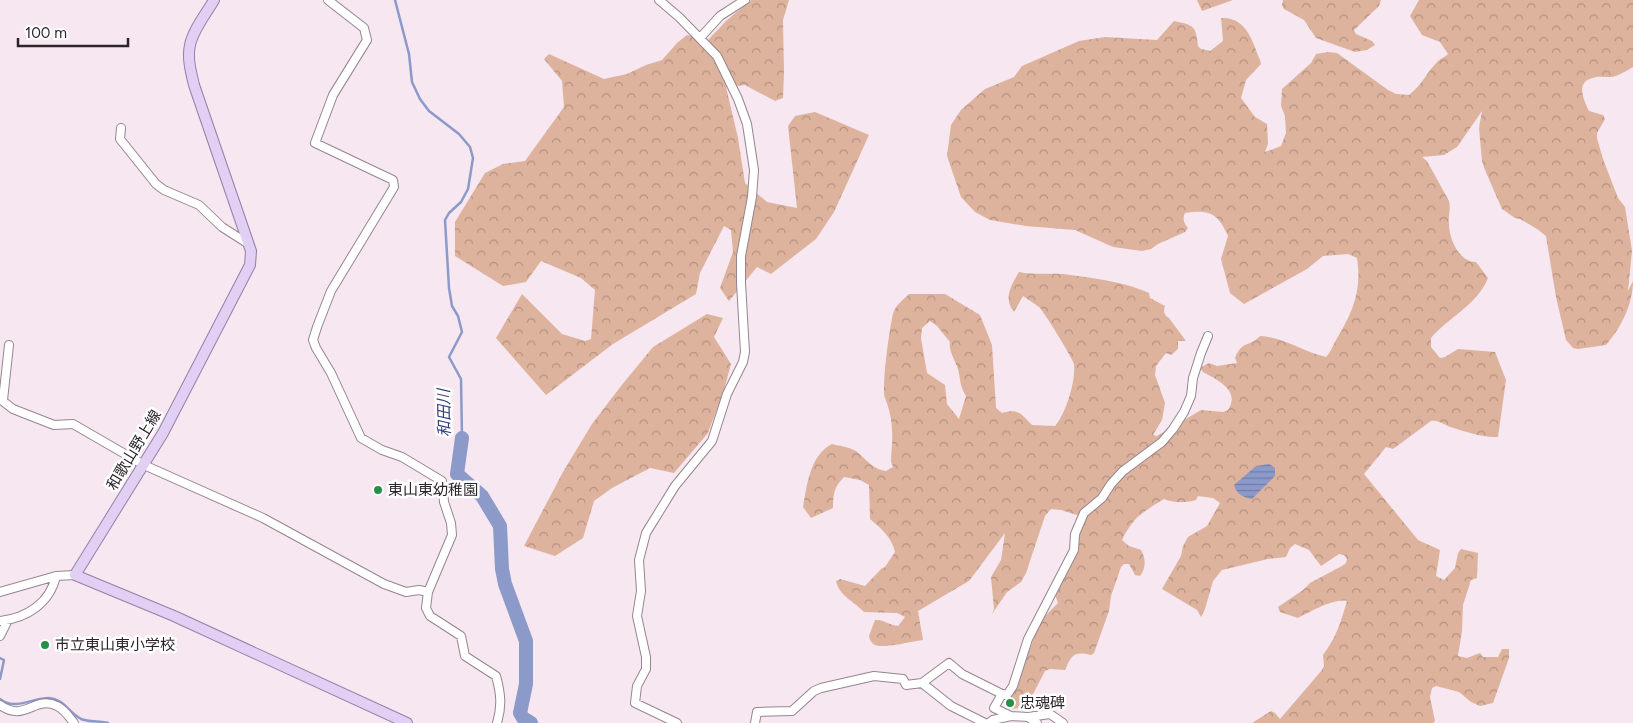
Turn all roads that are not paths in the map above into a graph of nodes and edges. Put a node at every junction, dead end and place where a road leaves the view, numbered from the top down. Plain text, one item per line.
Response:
1 (214, 0) edge
2 (328, 0) edge
3 (659, 0) edge
4 (745, 0) edge
5 (700, 38) junction
6 (121, 128) dead end
7 (247, 242) junction
8 (1208, 336) dead end
9 (9, 345) dead end
10 (1, 399) edge
11 (144, 465) junction
12 (75, 575) junction
13 (56, 576) junction
14 (0, 592) edge
15 (428, 592) junction
16 (4, 620) edge
17 (0, 636) edge
18 (922, 683) junction
19 (1002, 694) junction
20 (0, 705) edge
21 (1011, 716) junction
22 (1028, 717) junction
23 (74, 723) edge
24 (407, 723) edge
25 (497, 723) edge
26 (677, 723) edge
27 (755, 723) edge
28 (984, 723) edge
29 (988, 723) edge
30 (1037, 723) edge
31 (1063, 723) edge

1 - 7 main road, 和歌山野上線
2 - 15 street
3 - 5 street
4 - 5 street
5 - 26 street
6 - 7 street
7 - 11 main road, 和歌山野上線
8 - 19 street
9 - 10 street
10 - 11 street
11 - 12 main road, 和歌山野上線
11 - 15 street
12 - 13 street
12 - 24 main road
13 - 14 street
13 - 16 street
15 - 25 street
16 - 17 street
18 - 19 street
18 - 27 street
18 - 28 street
19 - 21 street
20 - 23 street
21 - 22 street
21 - 29 street
22 - 30 street
22 - 31 street

